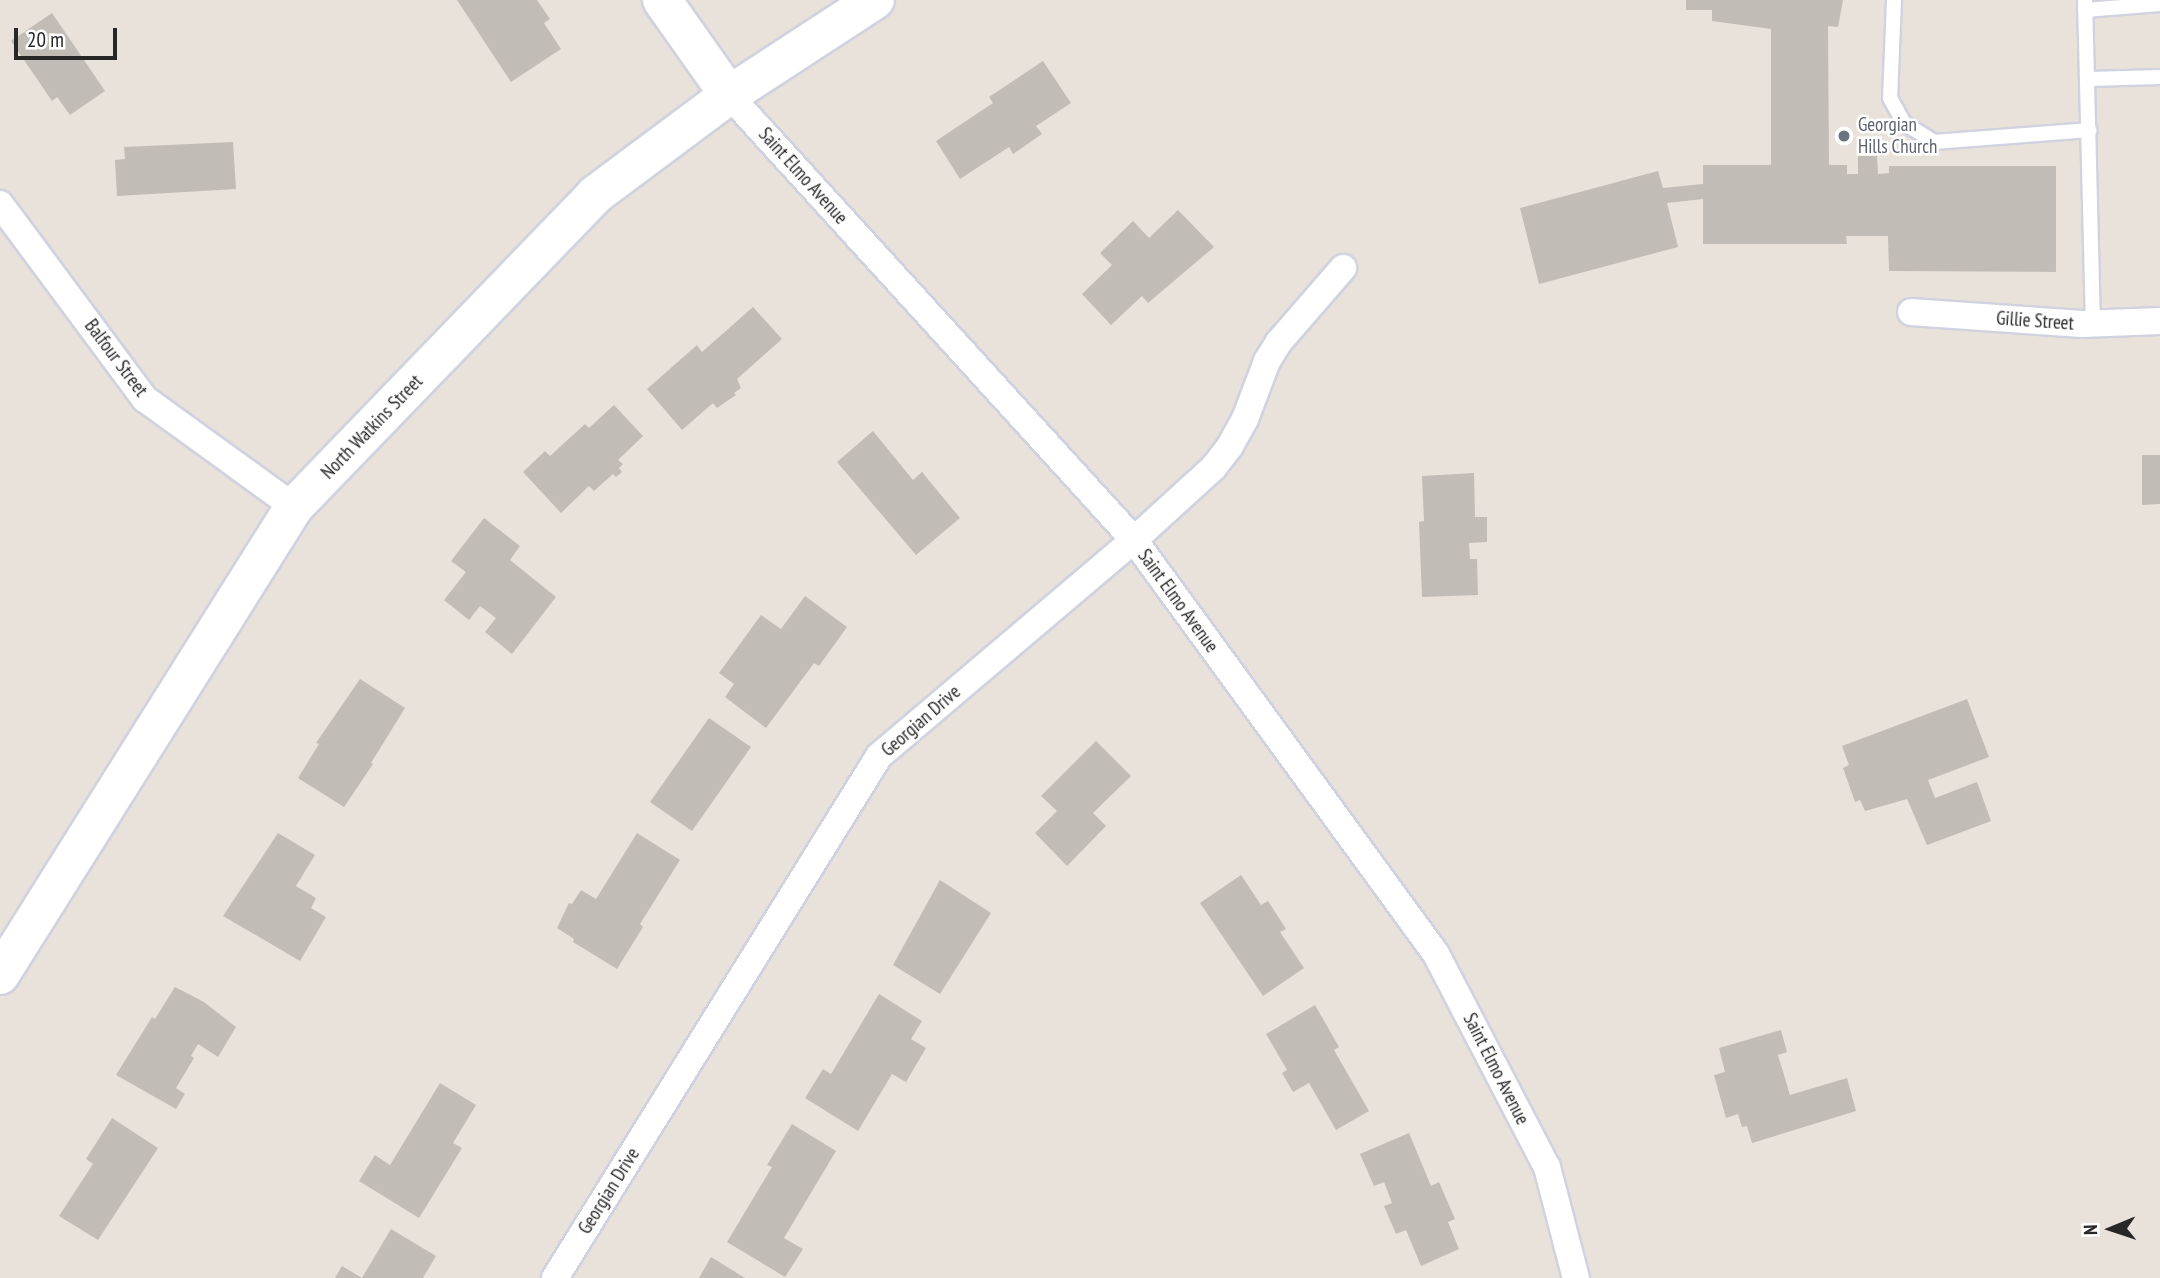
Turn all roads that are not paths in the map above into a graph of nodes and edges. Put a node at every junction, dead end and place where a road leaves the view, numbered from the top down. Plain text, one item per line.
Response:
1 (662, 0) edge
2 (875, 0) edge
3 (1894, 0) edge
4 (2160, 4) edge
5 (2085, 5) edge
6 (2160, 77) edge
7 (2088, 79) junction
8 (729, 94) junction
9 (2090, 130) junction
10 (0, 204) edge
11 (1343, 268) dead end
12 (1911, 312) dead end
13 (2160, 321) edge
14 (2093, 324) junction
15 (294, 507) junction
16 (1134, 540) junction
17 (0, 975) edge
18 (555, 1278) edge
19 (1576, 1278) edge

1 - 8 main road, Saint Elmo Avenue
2 - 8 main road, North Watkins Street
3 - 9 lane
4 - 5 lane
5 - 7 lane
6 - 7 lane
7 - 9 lane
8 - 15 main road, North Watkins Street
8 - 16 street, Saint Elmo Avenue
9 - 14 lane
10 - 15 street, Balfour Street
11 - 16 street, Georgian Drive
12 - 14 street, Gillie Street
13 - 14 street, Gillie Street
15 - 17 main road, North Watkins Street
16 - 18 street, Georgian Drive
16 - 19 street, Saint Elmo Avenue

